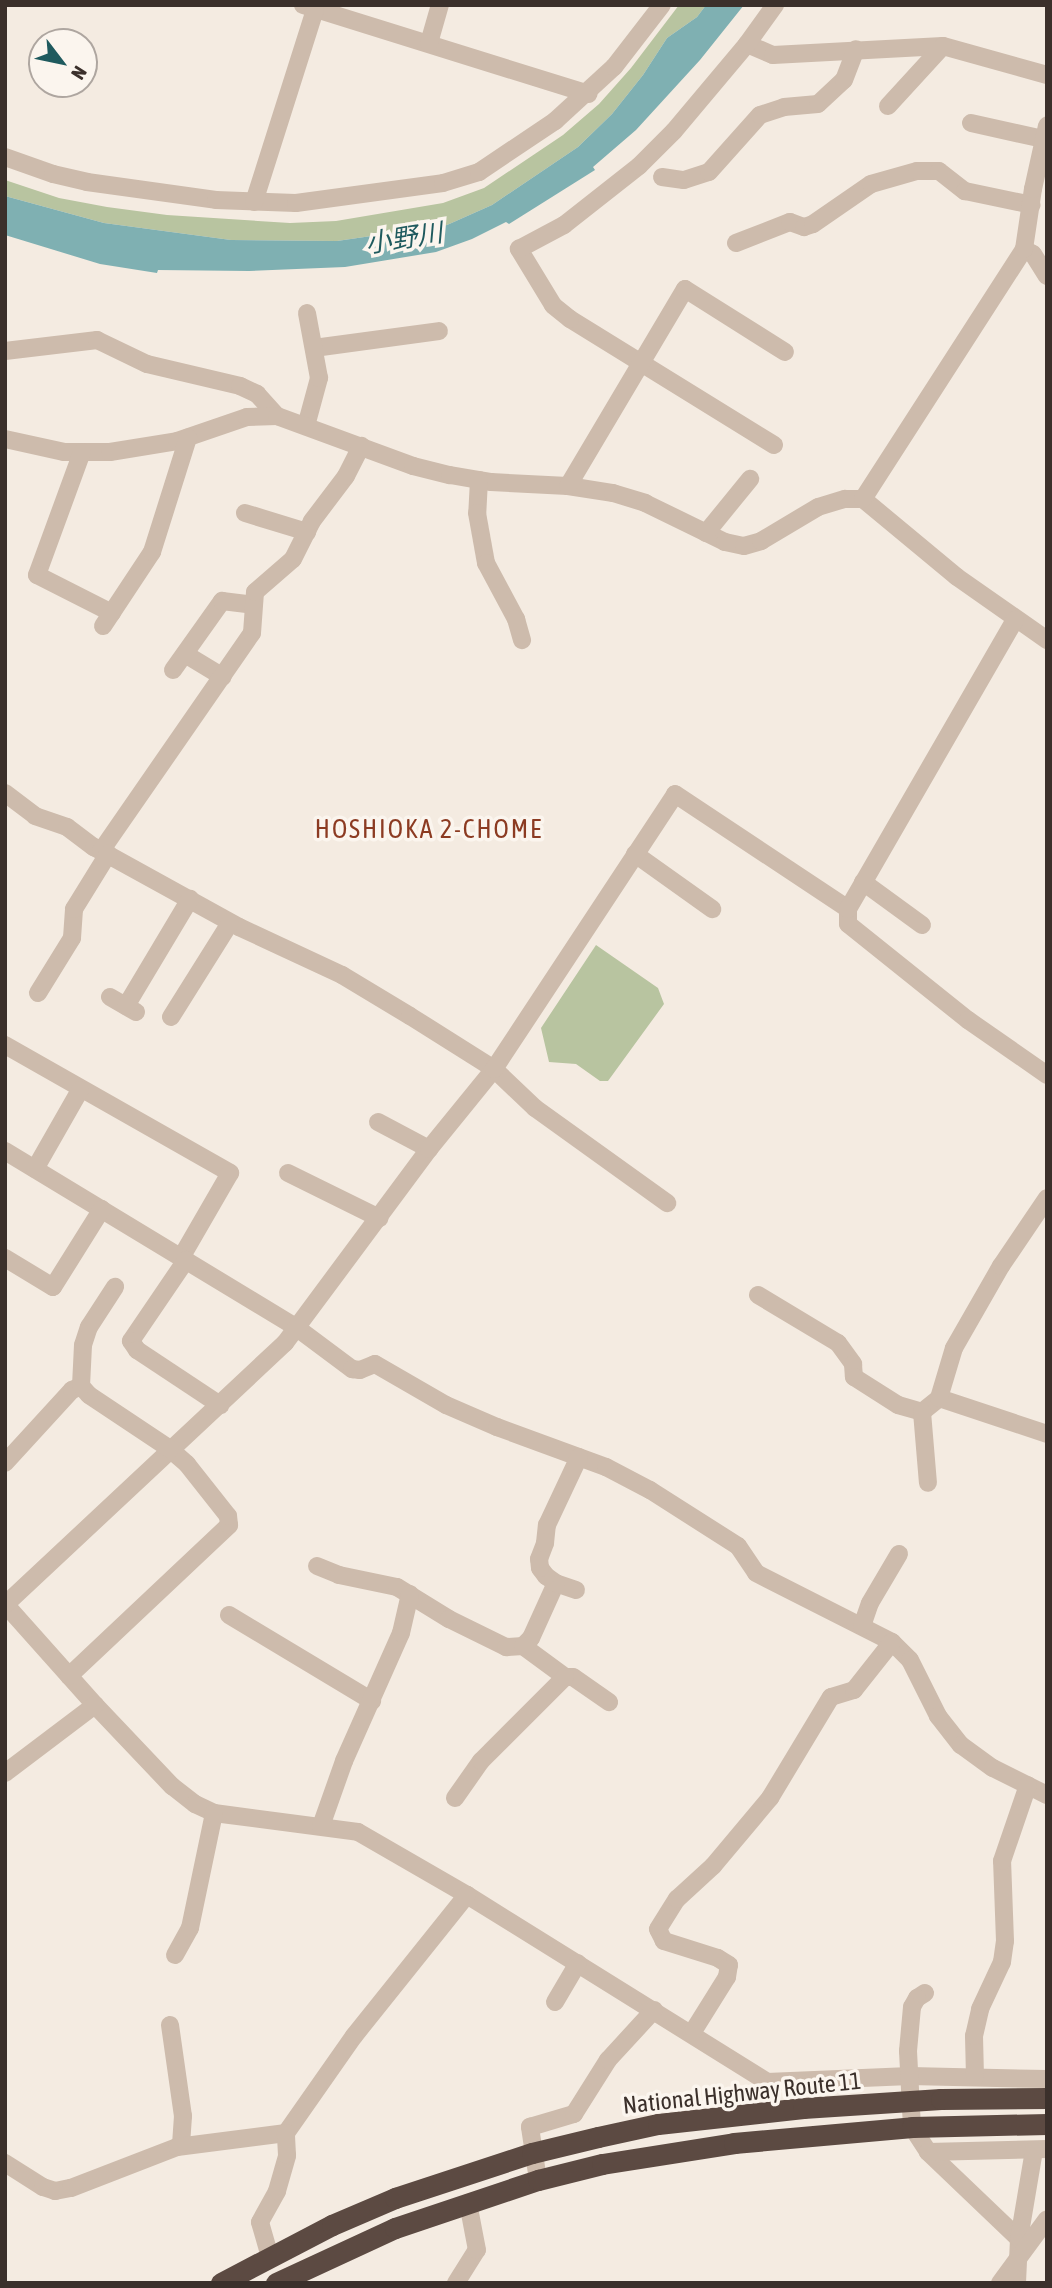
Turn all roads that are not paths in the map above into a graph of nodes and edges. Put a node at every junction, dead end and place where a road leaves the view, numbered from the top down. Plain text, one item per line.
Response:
1 (440, 5) edge
2 (662, 5) edge
3 (775, 5) edge
4 (309, 7) edge
5 (429, 43) junction
6 (747, 44) junction
7 (943, 47) junction
8 (856, 49) junction
9 (1047, 75) edge
10 (587, 94) junction
11 (888, 106) dead end
12 (971, 124) dead end
13 (1044, 142) edge
14 (5, 157) edge
15 (662, 177) dead end
16 (254, 202) junction
17 (1032, 205) junction
18 (736, 243) dead end
19 (1024, 249) junction
20 (1047, 276) edge
21 (307, 313) dead end
22 (439, 331) dead end
23 (314, 348) junction
24 (5, 351) edge
25 (785, 352) dead end
26 (641, 364) junction
27 (277, 416) junction
28 (306, 426) junction
29 (188, 438) junction
30 (5, 439) edge
31 (774, 445) dead end
32 (360, 446) junction
33 (82, 452) junction
34 (750, 479) dead end
35 (479, 480) junction
36 (568, 486) junction
37 (863, 499) junction
38 (245, 513) dead end
39 (307, 532) junction
40 (706, 533) junction
41 (253, 605) junction
42 (1015, 620) junction
43 (522, 640) dead end
44 (1047, 640) edge
45 (184, 654) junction
46 (173, 670) dead end
47 (223, 677) junction
48 (5, 793) edge
49 (105, 853) junction
50 (635, 854) junction
51 (863, 882) junction
52 (190, 899) junction
53 (712, 909) dead end
54 (848, 909) junction
55 (230, 922) junction
56 (922, 925) dead end
57 (37, 993) dead end
58 (110, 997) dead end
59 (171, 1017) dead end
60 (5, 1045) edge
61 (494, 1069) junction
62 (1047, 1075) edge
63 (80, 1090) junction
64 (378, 1122) dead end
65 (429, 1149) junction
66 (5, 1151) edge
67 (35, 1168) junction
68 (288, 1173) dead end
69 (1047, 1198) edge
70 (667, 1203) dead end
71 (102, 1209) junction
72 (379, 1218) junction
73 (5, 1258) edge
74 (183, 1259) junction
75 (115, 1287) dead end
76 (758, 1296) dead end
77 (296, 1328) junction
78 (81, 1386) junction
79 (939, 1398) junction
80 (220, 1405) junction
81 (922, 1412) junction
82 (1047, 1434) edge
83 (170, 1449) junction
84 (579, 1457) junction
85 (5, 1463) edge
86 (928, 1483) dead end
87 (899, 1554) dead end
88 (317, 1566) dead end
89 (556, 1583) junction
90 (576, 1590) dead end
91 (411, 1594) junction
92 (5, 1604) edge
93 (229, 1615) dead end
94 (862, 1626) junction
95 (892, 1642) junction
96 (523, 1646) junction
97 (69, 1676) junction
98 (565, 1676) junction
99 (372, 1701) junction
100 (609, 1702) dead end
101 (95, 1705) junction
102 (8, 1766) edge
103 (1028, 1786) junction
104 (1047, 1795) edge
105 (455, 1798) dead end
106 (214, 1813) junction
107 (321, 1826) junction
108 (467, 1895) junction
109 (175, 1955) dead end
110 (578, 1963) junction
111 (925, 1993) dead end
112 (555, 2003) dead end
113 (654, 2010) junction
114 (170, 2025) dead end
115 (692, 2033) junction
116 (910, 2076) junction
117 (975, 2077) junction
118 (1047, 2079) edge
119 (1047, 2098) edge
120 (911, 2101) junction
121 (1047, 2124) edge
122 (912, 2127) junction
123 (286, 2133) junction
124 (181, 2146) junction
125 (1040, 2150) edge
126 (928, 2152) junction
127 (532, 2153) junction
128 (5, 2163) edge
129 (538, 2180) junction
130 (468, 2203) junction
131 (1047, 2218) edge
132 (1019, 2247) junction
133 (270, 2257) junction
134 (221, 2283) edge
135 (276, 2283) edge
136 (456, 2283) edge
137 (1000, 2283) edge
138 (1017, 2283) edge

1 - 5 street
2 - 10 street
3 - 6 street
4 - 5 street
4 - 16 street
5 - 10 street
6 - 8 street
6 - 26 street
7 - 8 street
7 - 9 street
7 - 11 street
8 - 15 street
10 - 16 street
12 - 13 street
13 - 17 street
14 - 16 street
17 - 18 street
17 - 19 street
19 - 20 street
19 - 37 street
21 - 23 street
22 - 23 street
23 - 28 street
24 - 27 street
25 - 26 street
26 - 31 street
26 - 36 street
27 - 28 street
27 - 29 street
28 - 32 street
29 - 33 street
29 - 33 street
30 - 33 street
32 - 35 street
32 - 39 street
34 - 40 street
35 - 36 street
35 - 43 street
36 - 40 street
37 - 40 street
37 - 42 street
38 - 39 street
39 - 41 street
41 - 45 street
41 - 47 street
42 - 44 street
42 - 51 street
45 - 46 street
45 - 47 street
47 - 49 street
48 - 49 street
49 - 52 street
49 - 57 street
50 - 53 street
50 - 54 street
50 - 61 street
51 - 54 street
51 - 56 street
52 - 55 street
52 - 58 street
54 - 62 street
55 - 59 street
55 - 61 street
60 - 63 street
61 - 65 street
61 - 70 street
63 - 67 street
63 - 74 street
64 - 65 street
65 - 72 street
66 - 67 street
67 - 71 street
68 - 72 street
69 - 79 street
71 - 73 street
71 - 74 street
72 - 77 street
74 - 77 street
74 - 80 street
75 - 78 street
76 - 81 street
77 - 80 street
77 - 84 street
78 - 83 street
78 - 85 street
79 - 81 street
79 - 82 street
80 - 83 street
81 - 86 street
83 - 92 street
83 - 97 street
84 - 89 street
84 - 94 street
87 - 94 street
88 - 91 street
89 - 90 street
89 - 96 street
91 - 96 street
91 - 99 street
92 - 97 street
93 - 99 street
94 - 95 street
95 - 103 street
95 - 115 street
96 - 98 street
97 - 101 street
98 - 100 street
98 - 105 street
99 - 107 street
101 - 102 street
101 - 106 street
103 - 104 street
103 - 117 street
106 - 107 street
106 - 109 street
107 - 108 street
108 - 110 street
108 - 123 street
110 - 112 street
110 - 113 street
111 - 116 street
113 - 115 street
113 - 127 street
114 - 124 street
115 - 116 street
116 - 117 street
116 - 120 street
117 - 118 street
119 - 120 highway, National Highway Route 11
120 - 122 street
120 - 127 highway, National Highway Route 11
121 - 122 highway, National Highway Route 11
122 - 126 street
122 - 129 highway, National Highway Route 11
123 - 124 street
123 - 133 street
124 - 128 street
125 - 126 street
125 - 132 street
126 - 132 street
127 - 129 street
127 - 133 highway, National Highway Route 11
129 - 130 highway, National Highway Route 11
130 - 135 highway, National Highway Route 11
130 - 136 street
131 - 132 street
132 - 137 street
132 - 138 street
133 - 134 highway, National Highway Route 11

